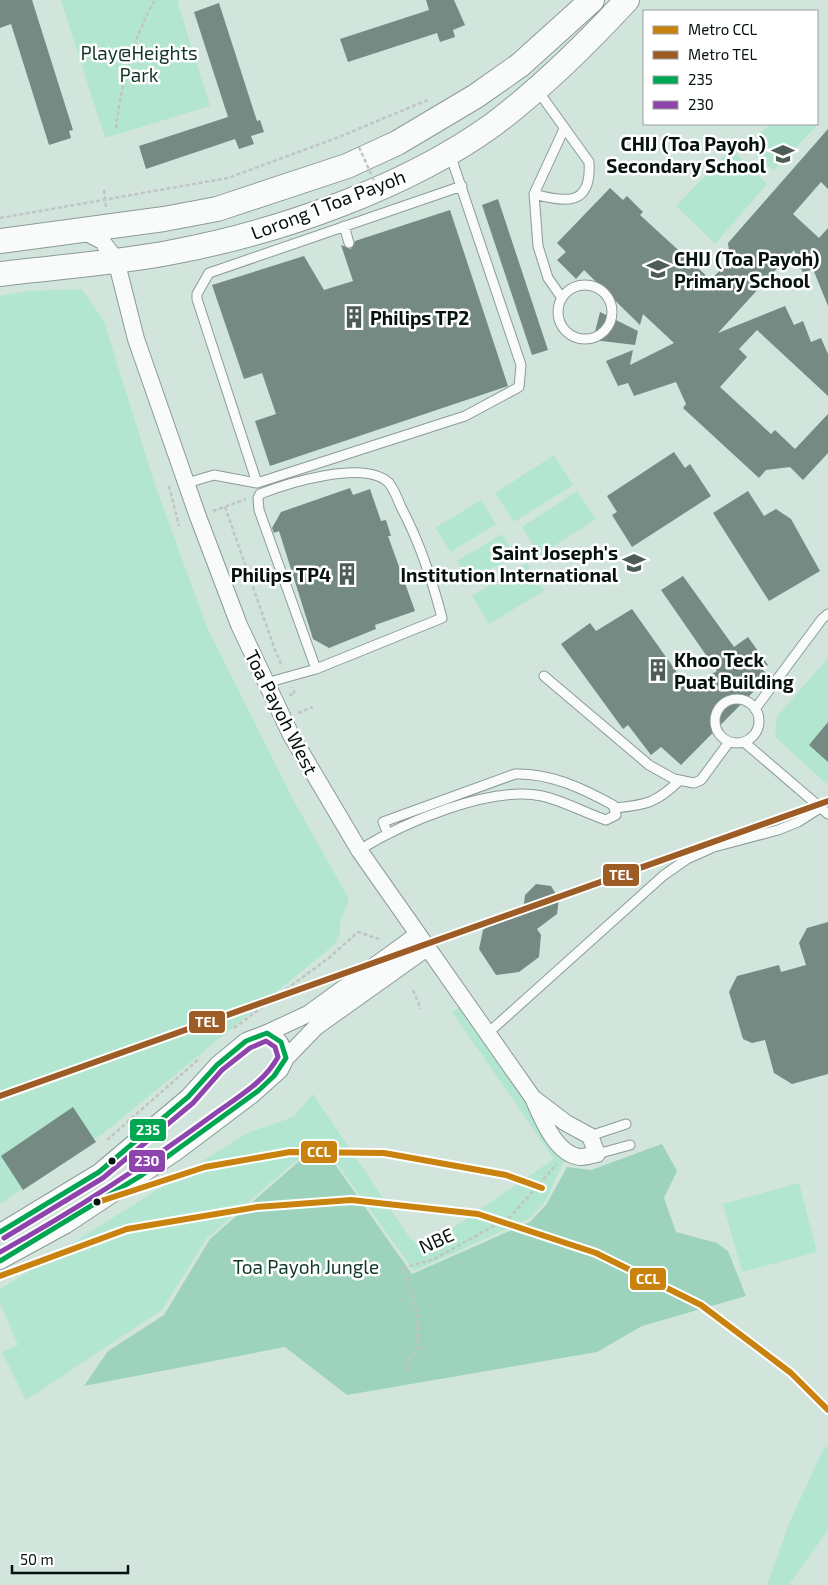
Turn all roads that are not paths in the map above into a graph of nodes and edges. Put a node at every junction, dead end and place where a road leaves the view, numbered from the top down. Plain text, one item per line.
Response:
1 (627, 0) edge
2 (588, 1) edge
3 (535, 88) junction
4 (564, 129) junction
5 (450, 152) junction
6 (462, 186) junction
7 (534, 194) junction
8 (164, 220) junction
9 (344, 226) junction
10 (83, 231) junction
11 (0, 241) edge
12 (349, 243) dead end
13 (173, 252) junction
14 (118, 271) junction
15 (0, 274) edge
16 (562, 298) junction
17 (187, 483) junction
18 (257, 483) junction
19 (828, 614) edge
20 (316, 669) junction
21 (544, 676) dead end
22 (266, 683) junction
23 (755, 709) junction
24 (729, 742) junction
25 (744, 742) junction
26 (680, 781) junction
27 (615, 808) junction
28 (820, 808) junction
29 (828, 814) edge
30 (388, 834) junction
31 (359, 850) junction
32 (422, 941) junction
33 (267, 1033) junction
34 (488, 1033) junction
35 (286, 1058) junction
36 (533, 1098) junction
37 (626, 1124) dead end
38 (590, 1136) junction
39 (630, 1145) dead end
40 (597, 1154) junction
41 (0, 1232) edge
42 (0, 1261) edge

1 - 3 main road, Lorong 1 Toa Payoh
2 - 8 main road, Lorong 1 Toa Payoh
3 - 4 lane
3 - 5 main road, Lorong 1 Toa Payoh
4 - 7 lane
4 - 7 lane
5 - 6 lane
5 - 13 main road, Lorong 1 Toa Payoh
6 - 9 lane
6 - 18 lane
7 - 16 lane
8 - 10 main road, Lorong 1 Toa Payoh
8 - 13 main road
9 - 12 lane
9 - 18 lane
10 - 11 main road, Lorong 1 Toa Payoh
10 - 14 street, Toa Payoh West
13 - 14 main road, Lorong 1 Toa Payoh
14 - 15 main road, Lorong 1 Toa Payoh
14 - 17 street, Toa Payoh West
16 - 16 lane
17 - 18 lane
17 - 22 street, Toa Payoh West
19 - 23 lane
20 - 20 lane
20 - 22 lane
21 - 26 lane
22 - 31 street, Toa Payoh West
23 - 24 lane
23 - 25 lane
24 - 25 lane
24 - 26 lane
25 - 28 lane
26 - 27 lane
27 - 30 lane
27 - 30 lane
28 - 29 lane
28 - 34 lane
30 - 31 lane
31 - 32 street, Toa Payoh West
32 - 33 street
32 - 34 street, Toa Payoh West
32 - 35 street
33 - 35 street
33 - 41 street
34 - 36 street, Toa Payoh West
35 - 42 street
36 - 38 street, Toa Payoh West
36 - 40 street, Toa Payoh West
37 - 38 lane
38 - 40 street
39 - 40 lane, Toa Payoh West

